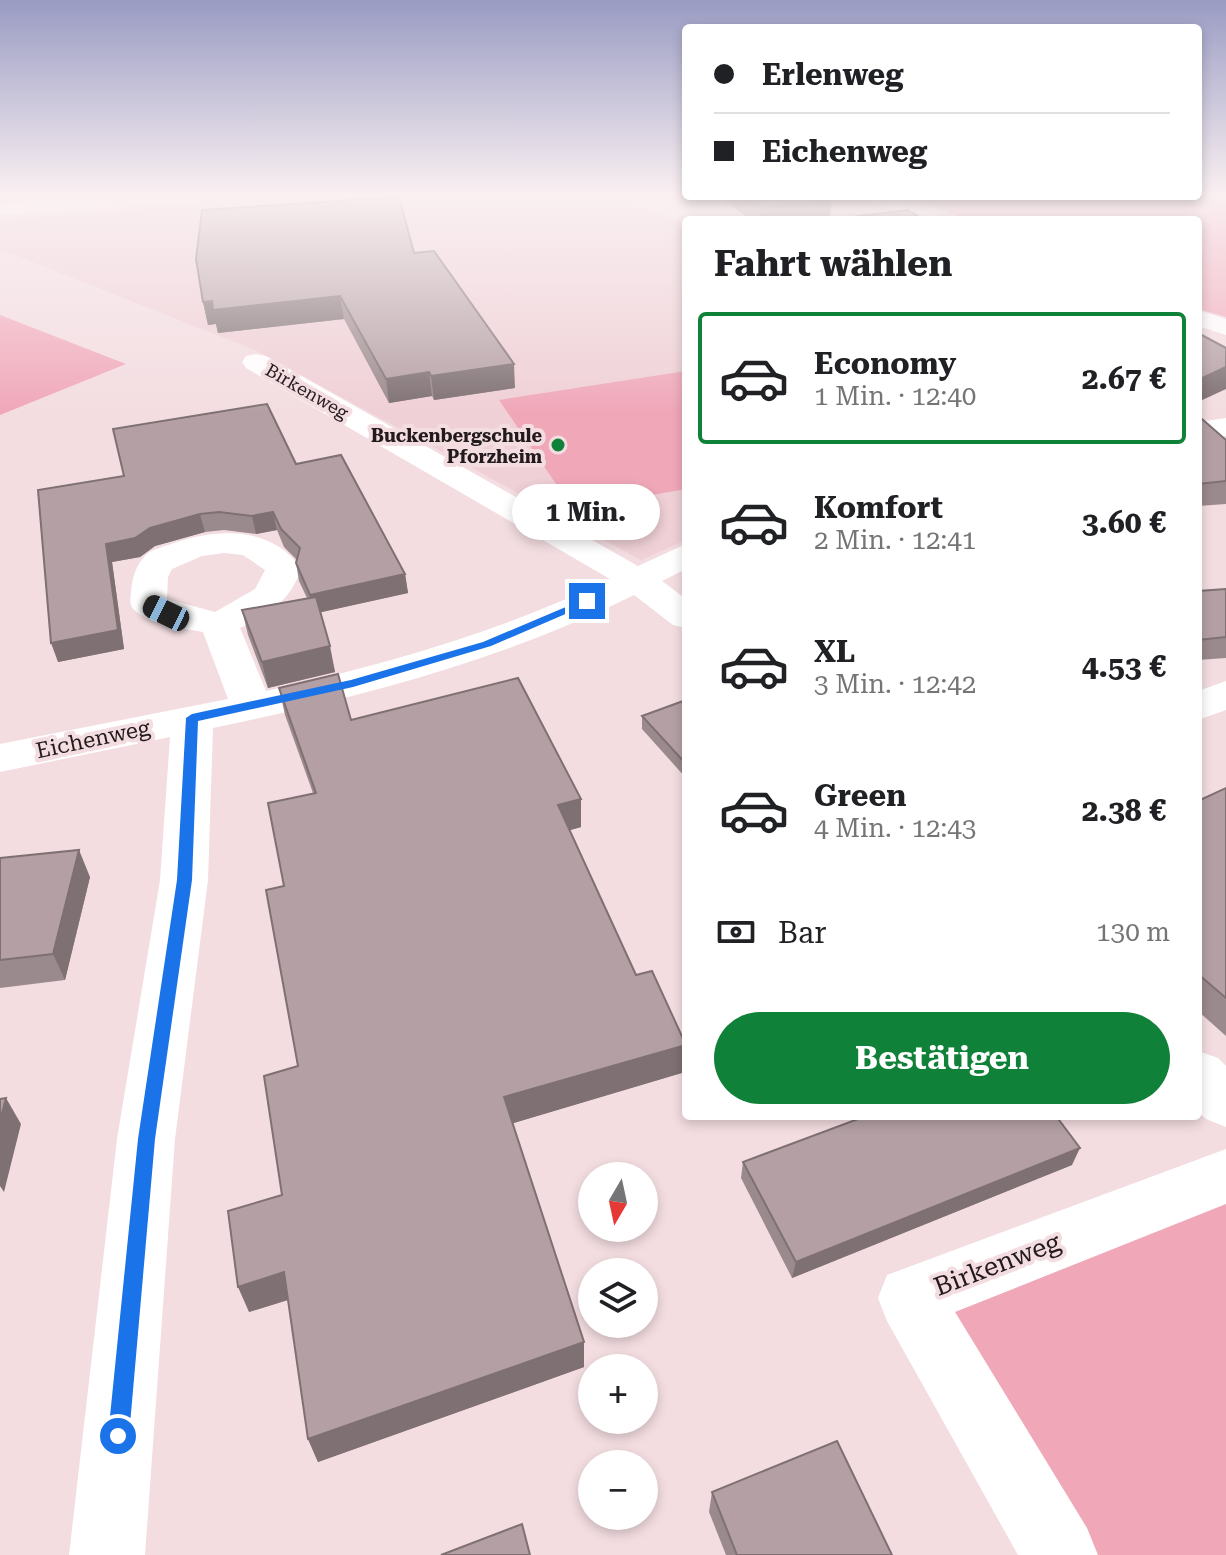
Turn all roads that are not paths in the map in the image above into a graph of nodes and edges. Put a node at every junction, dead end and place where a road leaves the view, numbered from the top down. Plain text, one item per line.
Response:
1 (1202, 319) edge
2 (1226, 327) edge
3 (256, 362) dead end
4 (1226, 427) edge
5 (1202, 430) edge
6 (682, 557) edge
7 (637, 580) junction
8 (682, 614) edge
9 (219, 624) dead end
10 (1226, 694) edge
11 (251, 705) junction
12 (1202, 705) edge
13 (192, 718) junction
14 (0, 758) edge
15 (1202, 1079) edge
16 (1226, 1102) edge
17 (1226, 1176) edge
18 (107, 1555) edge
19 (1060, 1555) edge

1 - 2 street
3 - 7 street, Birkenweg
4 - 5 street
6 - 7 street, Eichenweg
7 - 8 street, Birkenweg
7 - 11 street, Eichenweg
9 - 11 street
10 - 12 street
11 - 13 street, Eichenweg
13 - 14 street, Eichenweg
13 - 18 street
15 - 16 street
17 - 19 street, Birkenweg

